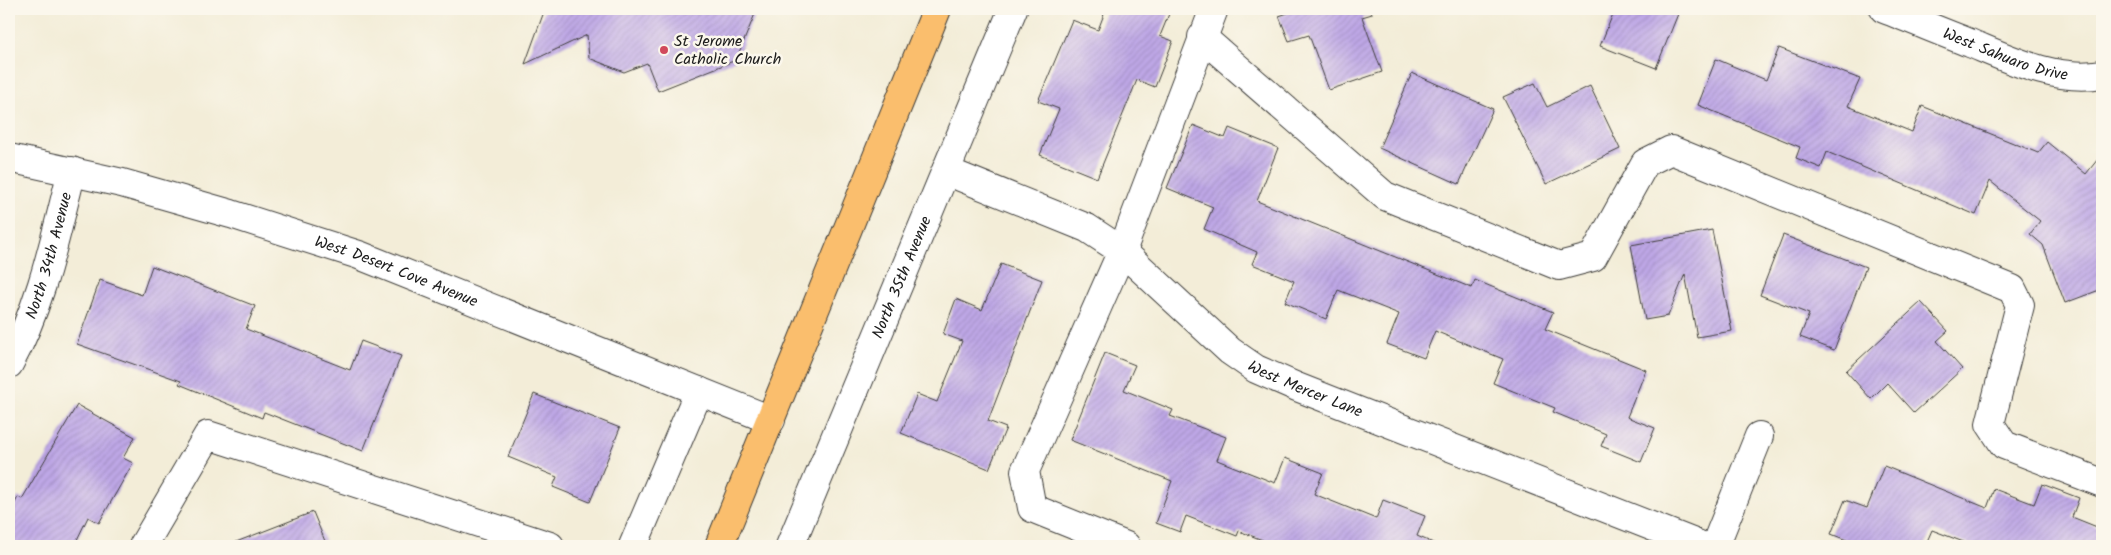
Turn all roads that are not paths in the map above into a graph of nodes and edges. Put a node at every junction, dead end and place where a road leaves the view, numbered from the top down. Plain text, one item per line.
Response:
1 (937, 9) edge
2 (1013, 9) edge
3 (1214, 9) edge
4 (1884, 9) edge
5 (1202, 37) junction
6 (2102, 74) edge
7 (9, 158) edge
8 (72, 171) junction
9 (946, 171) junction
10 (1122, 251) junction
11 (9, 364) edge
12 (699, 391) junction
13 (770, 420) junction
14 (1759, 436) dead end
15 (2102, 483) edge
16 (143, 546) edge
17 (550, 546) edge
18 (633, 546) edge
19 (719, 546) edge
20 (790, 546) edge
21 (1126, 546) edge
22 (1702, 546) edge
23 (1715, 546) edge

1 - 13 main road
2 - 9 street, North 35th Avenue
3 - 5 street
4 - 6 street, West Sahuaro Drive
5 - 10 street
5 - 15 street
7 - 8 street, West Desert Cove Avenue
8 - 11 street, North 34th Avenue
8 - 12 street, West Desert Cove Avenue
9 - 10 street, West Mercer Lane
9 - 20 street, North 35th Avenue
10 - 21 street
10 - 22 street, West Mercer Lane
12 - 13 street, West Desert Cove Avenue
12 - 18 street
13 - 19 main road
14 - 23 street
16 - 17 street

